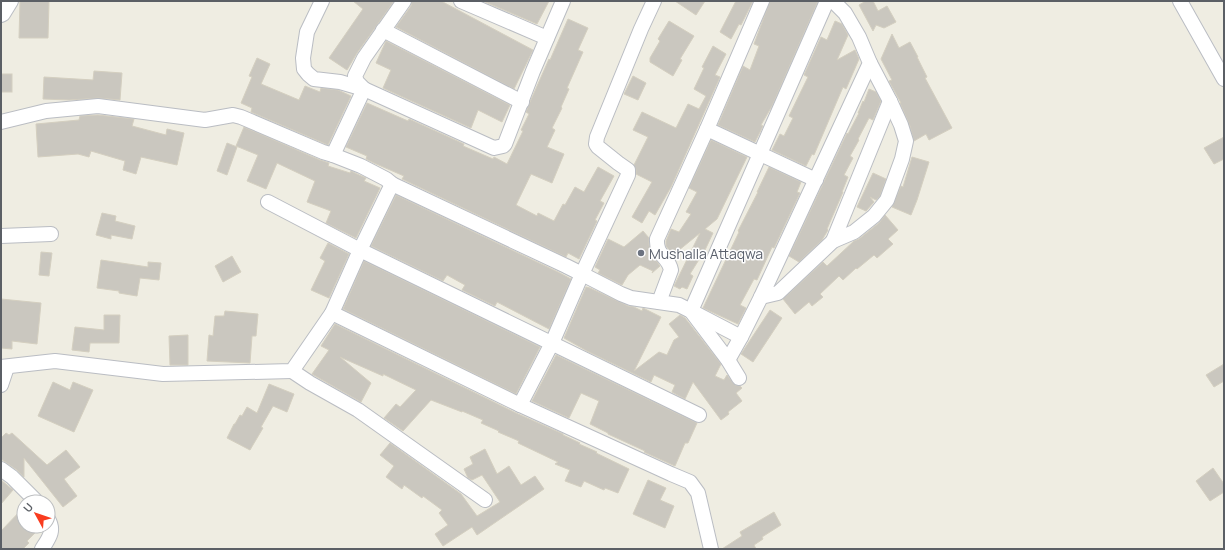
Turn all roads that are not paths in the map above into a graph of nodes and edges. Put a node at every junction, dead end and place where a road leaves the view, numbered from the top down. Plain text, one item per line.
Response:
1 (11, 1) edge
2 (322, 1) edge
3 (404, 1) edge
4 (461, 1) edge
5 (563, 1) edge
6 (654, 1) edge
7 (762, 1) edge
8 (827, 1) edge
9 (833, 1) edge
10 (1180, 1) edge
11 (1, 14) edge
12 (383, 30) junction
13 (547, 38) junction
14 (870, 63) junction
15 (1224, 79) edge
16 (364, 90) junction
17 (890, 101) junction
18 (522, 102) junction
19 (1, 122) edge
20 (707, 129) junction
21 (760, 154) junction
22 (333, 155) junction
23 (816, 180) junction
24 (392, 184) junction
25 (268, 202) dead end
26 (50, 234) dead end
27 (1, 236) edge
28 (833, 241) junction
29 (360, 250) junction
30 (582, 274) junction
31 (761, 297) junction
32 (659, 302) junction
33 (691, 311) junction
34 (332, 313) junction
35 (741, 337) junction
36 (552, 343) junction
37 (728, 360) junction
38 (4, 367) edge
39 (292, 371) junction
40 (739, 378) dead end
41 (1, 385) edge
42 (520, 405) junction
43 (699, 415) dead end
44 (1, 469) edge
45 (29, 494) edge
46 (485, 500) dead end
47 (51, 534) edge
48 (42, 549) edge
49 (711, 549) edge

1 - 11 street
2 - 16 street
3 - 12 street
4 - 13 street
5 - 13 street
6 - 30 street
7 - 20 street
8 - 21 street
9 - 14 street
10 - 15 street
12 - 16 street
12 - 18 street
13 - 18 street
14 - 17 street
14 - 23 street
16 - 18 street
16 - 22 street
17 - 28 street
17 - 28 street
19 - 22 street
20 - 21 street
20 - 32 street
21 - 23 street
21 - 33 street
22 - 24 street
23 - 31 street
24 - 29 street
24 - 30 street
25 - 29 street
26 - 27 street
28 - 31 street
29 - 34 street
29 - 36 street
30 - 32 street
30 - 36 street
31 - 35 street
32 - 33 street
33 - 35 street
33 - 37 street
34 - 39 street
34 - 42 street
35 - 37 street
36 - 42 street
36 - 43 street
37 - 40 street
38 - 39 street
38 - 41 street
39 - 46 street
42 - 49 street
44 - 45 street
47 - 48 street

